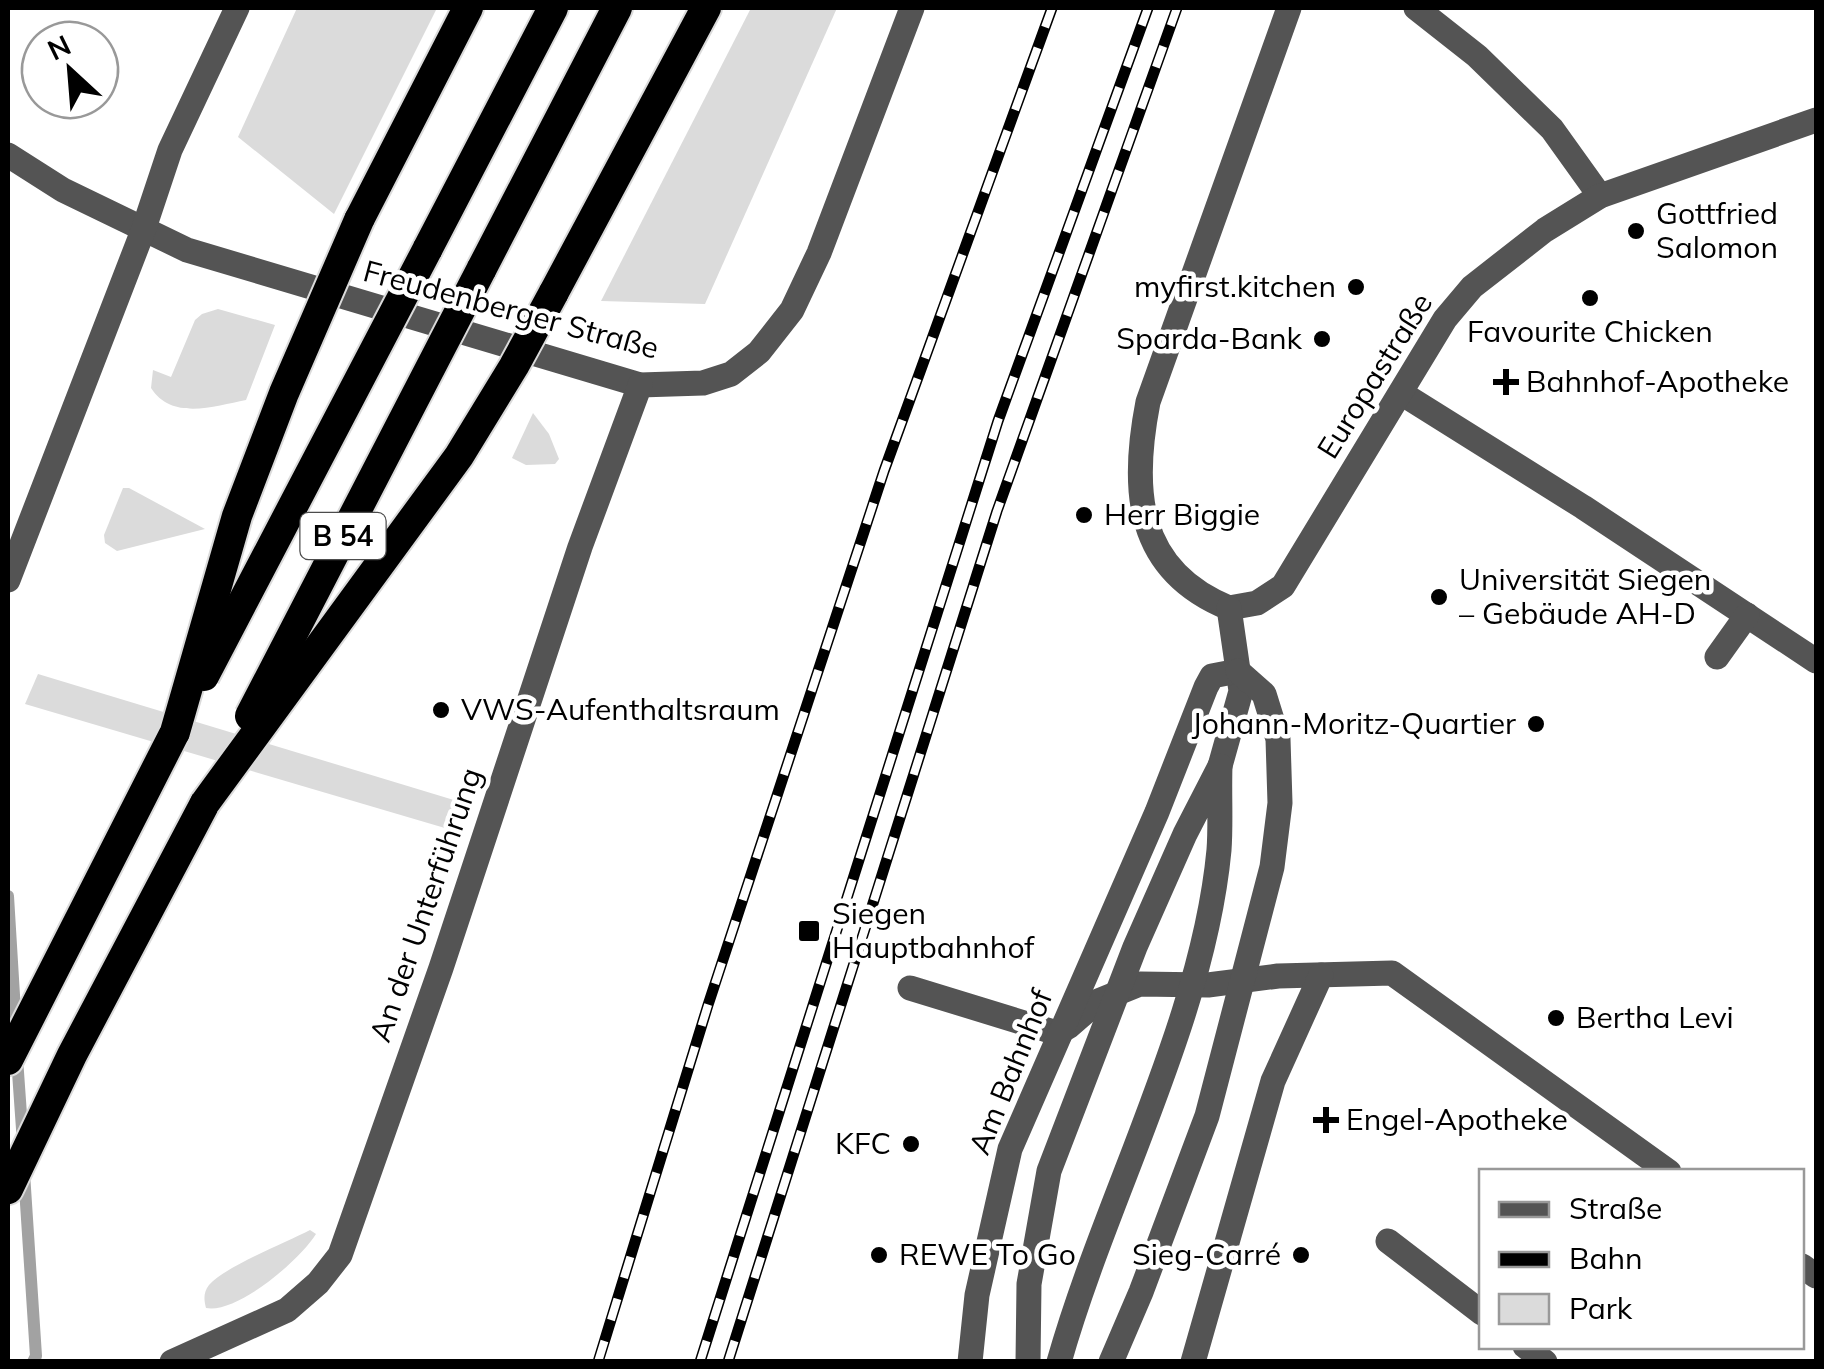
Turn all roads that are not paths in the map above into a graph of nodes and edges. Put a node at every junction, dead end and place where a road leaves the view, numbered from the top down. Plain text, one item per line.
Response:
1 (237, 8) edge
2 (468, 8) edge
3 (553, 8) edge
4 (617, 8) edge
5 (706, 8) edge
6 (912, 8) edge
7 (1289, 8) edge
8 (1416, 8) edge
9 (1816, 120) edge
10 (8, 155) edge
11 (1600, 196) junction
12 (144, 228) junction
13 (640, 385) junction
14 (1402, 393) junction
15 (8, 580) edge
16 (1229, 608) junction
17 (1747, 616) junction
18 (1716, 657) dead end
19 (1816, 661) edge
20 (1238, 671) junction
21 (175, 732) junction
22 (1220, 766) junction
23 (206, 803) junction
24 (1322, 975) junction
25 (1242, 980) junction
26 (1115, 982) junction
27 (1195, 983) junction
28 (910, 988) dead end
29 (1197, 1032) dead end
30 (1079, 1043) junction
31 (8, 1060) edge
32 (1666, 1169) edge
33 (1063, 1186) dead end
34 (8, 1188) edge
35 (1042, 1203) junction
36 (1388, 1242) dead end
37 (1479, 1311) edge
38 (172, 1362) edge
39 (970, 1362) edge
40 (1028, 1362) edge
41 (1059, 1362) edge
42 (1111, 1362) edge
43 (1194, 1362) edge

1 - 12 street
2 - 21 highway, bridge
3 - 21 highway, B 54, bridge
4 - 23 highway, B 54, bridge
5 - 23 highway, bridge
6 - 13 street, Freudenberger Straße
7 - 16 street
8 - 11 street
9 - 11 street, Europastraße
10 - 12 street, Freudenberger Straße
11 - 14 street, Europastraße
12 - 13 street, Freudenberger Straße
12 - 15 street
13 - 38 street, An der Unterführung
14 - 16 street, Europastraße
14 - 17 street
16 - 20 street
17 - 18 street
17 - 19 street
20 - 22 street
20 - 25 street
20 - 30 street, Am Bahnhof
21 - 31 highway, B 54
22 - 26 street
22 - 27 street
23 - 34 highway, B 54
24 - 25 street
24 - 32 street
24 - 43 street
25 - 27 street
25 - 42 street
26 - 27 street
26 - 30 street
26 - 30 street
27 - 29 street
27 - 41 street
28 - 30 street
30 - 35 street
30 - 39 street, Am Bahnhof
33 - 35 street
35 - 40 street
36 - 37 street

